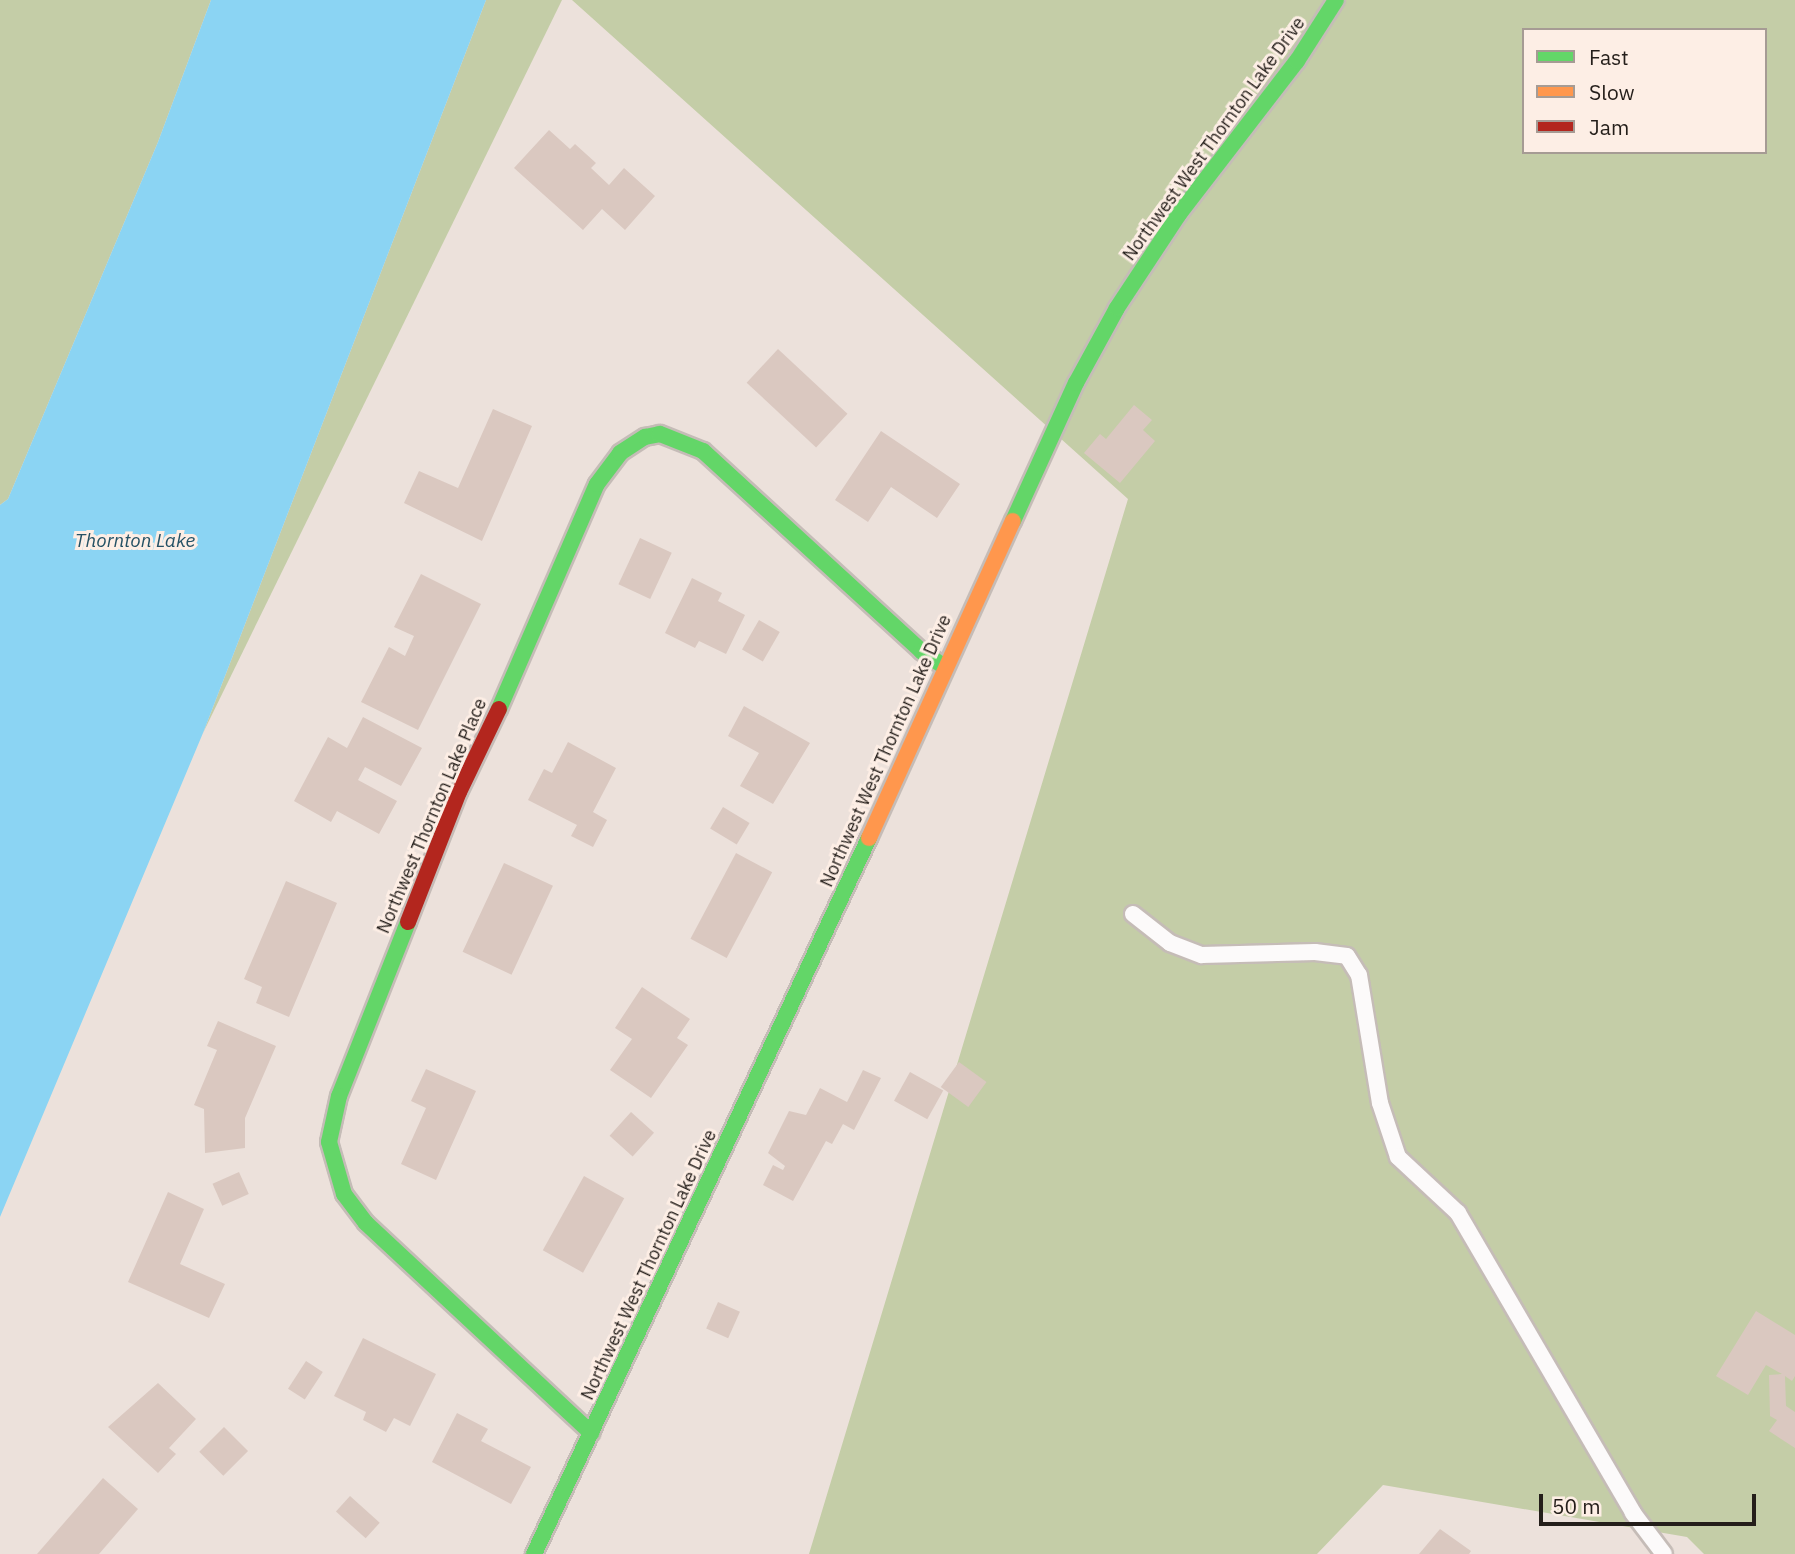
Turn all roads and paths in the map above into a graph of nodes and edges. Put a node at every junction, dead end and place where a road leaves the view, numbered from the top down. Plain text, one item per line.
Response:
1 (1333, 2) edge
2 (945, 667) junction
3 (1133, 914) dead end
4 (591, 1433) junction
5 (534, 1554) edge
6 (1664, 1554) edge

1 - 2 street, Northwest West Thornton Lake Drive
2 - 4 street, Northwest West Thornton Lake Drive
2 - 4 street, Northwest Thornton Lake Place
3 - 6 lane
4 - 5 street, Northwest West Thornton Lake Drive

